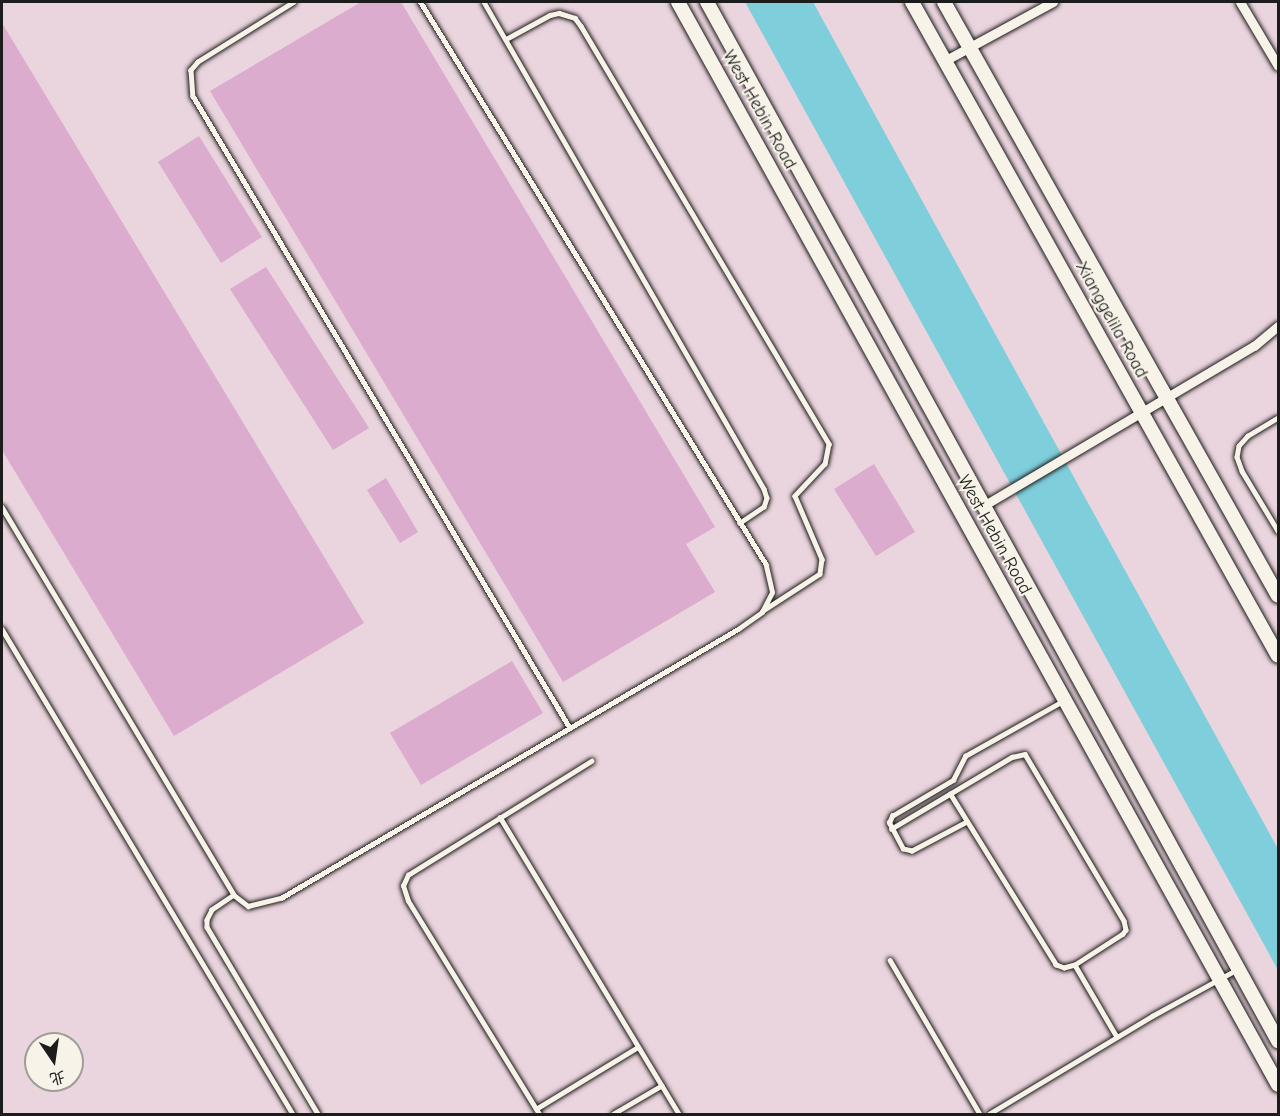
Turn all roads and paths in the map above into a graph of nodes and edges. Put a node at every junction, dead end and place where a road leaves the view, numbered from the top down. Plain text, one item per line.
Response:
1 (294, 2) edge
2 (420, 2) edge
3 (484, 2) edge
4 (678, 2) edge
5 (707, 2) edge
6 (912, 2) edge
7 (944, 2) edge
8 (1053, 2) edge
9 (1240, 2) edge
10 (506, 39) junction
11 (970, 48) junction
12 (946, 60) junction
13 (1278, 66) edge
14 (1278, 327) edge
15 (1166, 397) junction
16 (1141, 412) junction
17 (1278, 418) edge
18 (983, 506) junction
19 (2, 507) edge
20 (740, 522) junction
21 (1278, 531) edge
22 (1278, 596) edge
23 (762, 612) junction
24 (2, 628) edge
25 (1278, 656) edge
26 (1065, 700) junction
27 (570, 728) junction
28 (591, 761) dead end
29 (950, 794) junction
30 (500, 817) junction
31 (967, 822) junction
32 (891, 829) junction
33 (234, 895) junction
34 (890, 960) dead end
35 (1075, 965) junction
36 (1238, 969) junction
37 (1220, 979) junction
38 (1117, 1037) junction
39 (1278, 1041) edge
40 (638, 1047) junction
41 (661, 1086) junction
42 (1278, 1086) edge
43 (538, 1112) edge
44 (293, 1114) edge
45 (318, 1114) edge
46 (613, 1114) edge
47 (679, 1114) edge
48 (980, 1114) edge
49 (989, 1114) edge

1 - 27 lane
2 - 20 lane
3 - 10 lane
4 - 26 street, West Hebin Road
5 - 18 street
6 - 12 street, Xianggelila Road
7 - 11 street, Xianggelila Road
8 - 11 street
9 - 13 street
10 - 20 lane
10 - 23 lane
11 - 12 street
11 - 15 street, Xianggelila Road
12 - 16 street, Xianggelila Road
14 - 15 street
15 - 16 street
15 - 22 street, Xianggelila Road
16 - 18 street
16 - 25 street, Xianggelila Road
17 - 21 lane
18 - 36 street
19 - 33 lane
20 - 23 lane
23 - 27 lane
24 - 44 lane
26 - 32 lane
26 - 37 street, West Hebin Road
27 - 33 lane
28 - 30 lane
29 - 31 lane
29 - 32 lane
29 - 35 lane
30 - 40 lane
30 - 43 lane
31 - 32 lane
31 - 35 lane
33 - 45 lane
34 - 48 lane
35 - 38 lane
36 - 37 lane
36 - 39 street
37 - 38 lane
37 - 42 street, West Hebin Road
38 - 49 lane
40 - 41 lane
40 - 43 lane
41 - 46 lane
41 - 47 lane

